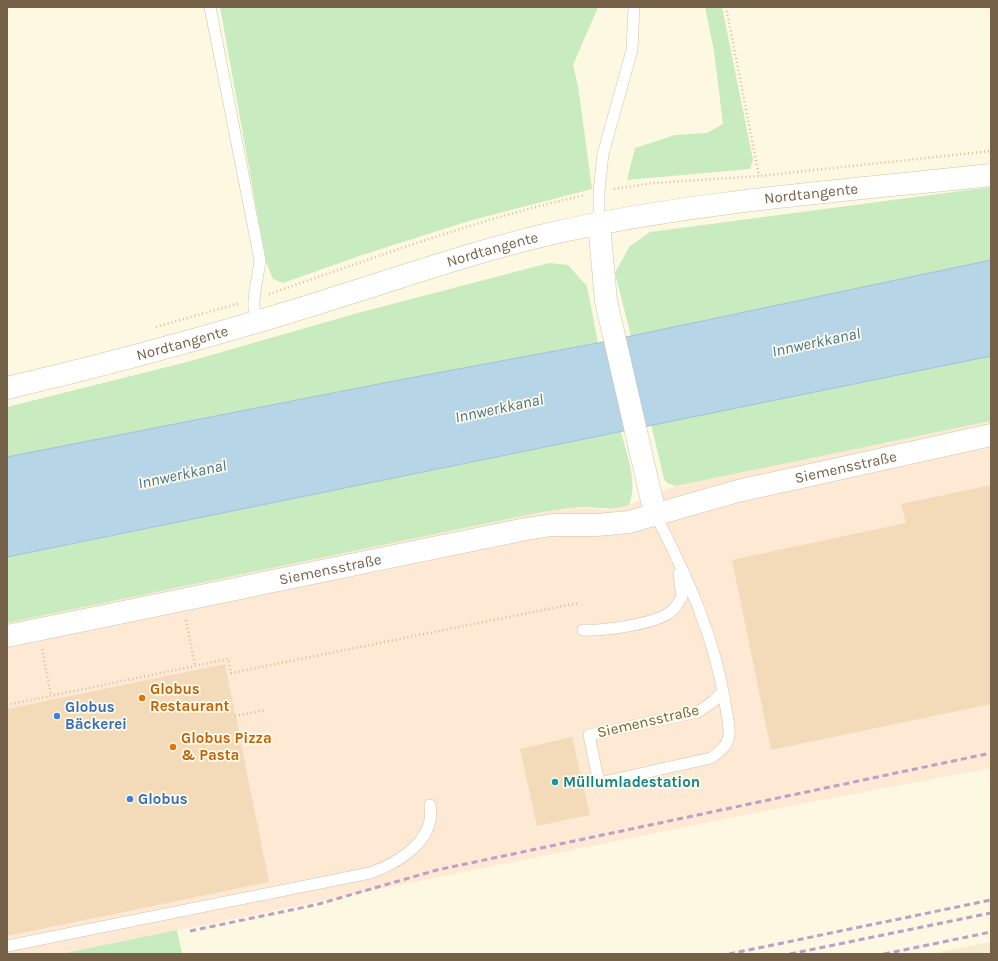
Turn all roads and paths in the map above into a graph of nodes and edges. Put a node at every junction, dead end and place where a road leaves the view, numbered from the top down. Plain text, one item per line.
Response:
1 (210, 7) edge
2 (634, 7) edge
3 (726, 7) edge
4 (991, 175) edge
5 (759, 176) dead end
6 (599, 223) junction
7 (256, 322) junction
8 (7, 388) edge
9 (991, 436) edge
10 (655, 514) junction
11 (678, 562) junction
12 (182, 600) junction
13 (578, 603) dead end
14 (38, 630) junction
15 (583, 630) dead end
16 (7, 636) edge
17 (195, 666) junction
18 (723, 691) junction
19 (51, 696) junction
20 (7, 704) edge
21 (266, 710) dead end
22 (235, 716) dead end
23 (430, 805) dead end
24 (7, 946) edge

1 - 7 lane
2 - 6 lane
3 - 5 path
4 - 6 street, Nordtangente
6 - 7 street, Nordtangente
6 - 10 street
7 - 8 street, Nordtangente
9 - 10 street, Siemensstraße
10 - 11 lane, Siemensstraße
10 - 12 street, Siemensstraße
11 - 15 lane
11 - 18 lane, Siemensstraße
12 - 14 street, Siemensstraße
12 - 17 path
13 - 17 path
14 - 16 street, Siemensstraße
14 - 19 path
17 - 19 path
18 - 18 lane, Siemensstraße
19 - 20 path
21 - 22 path
23 - 24 lane

